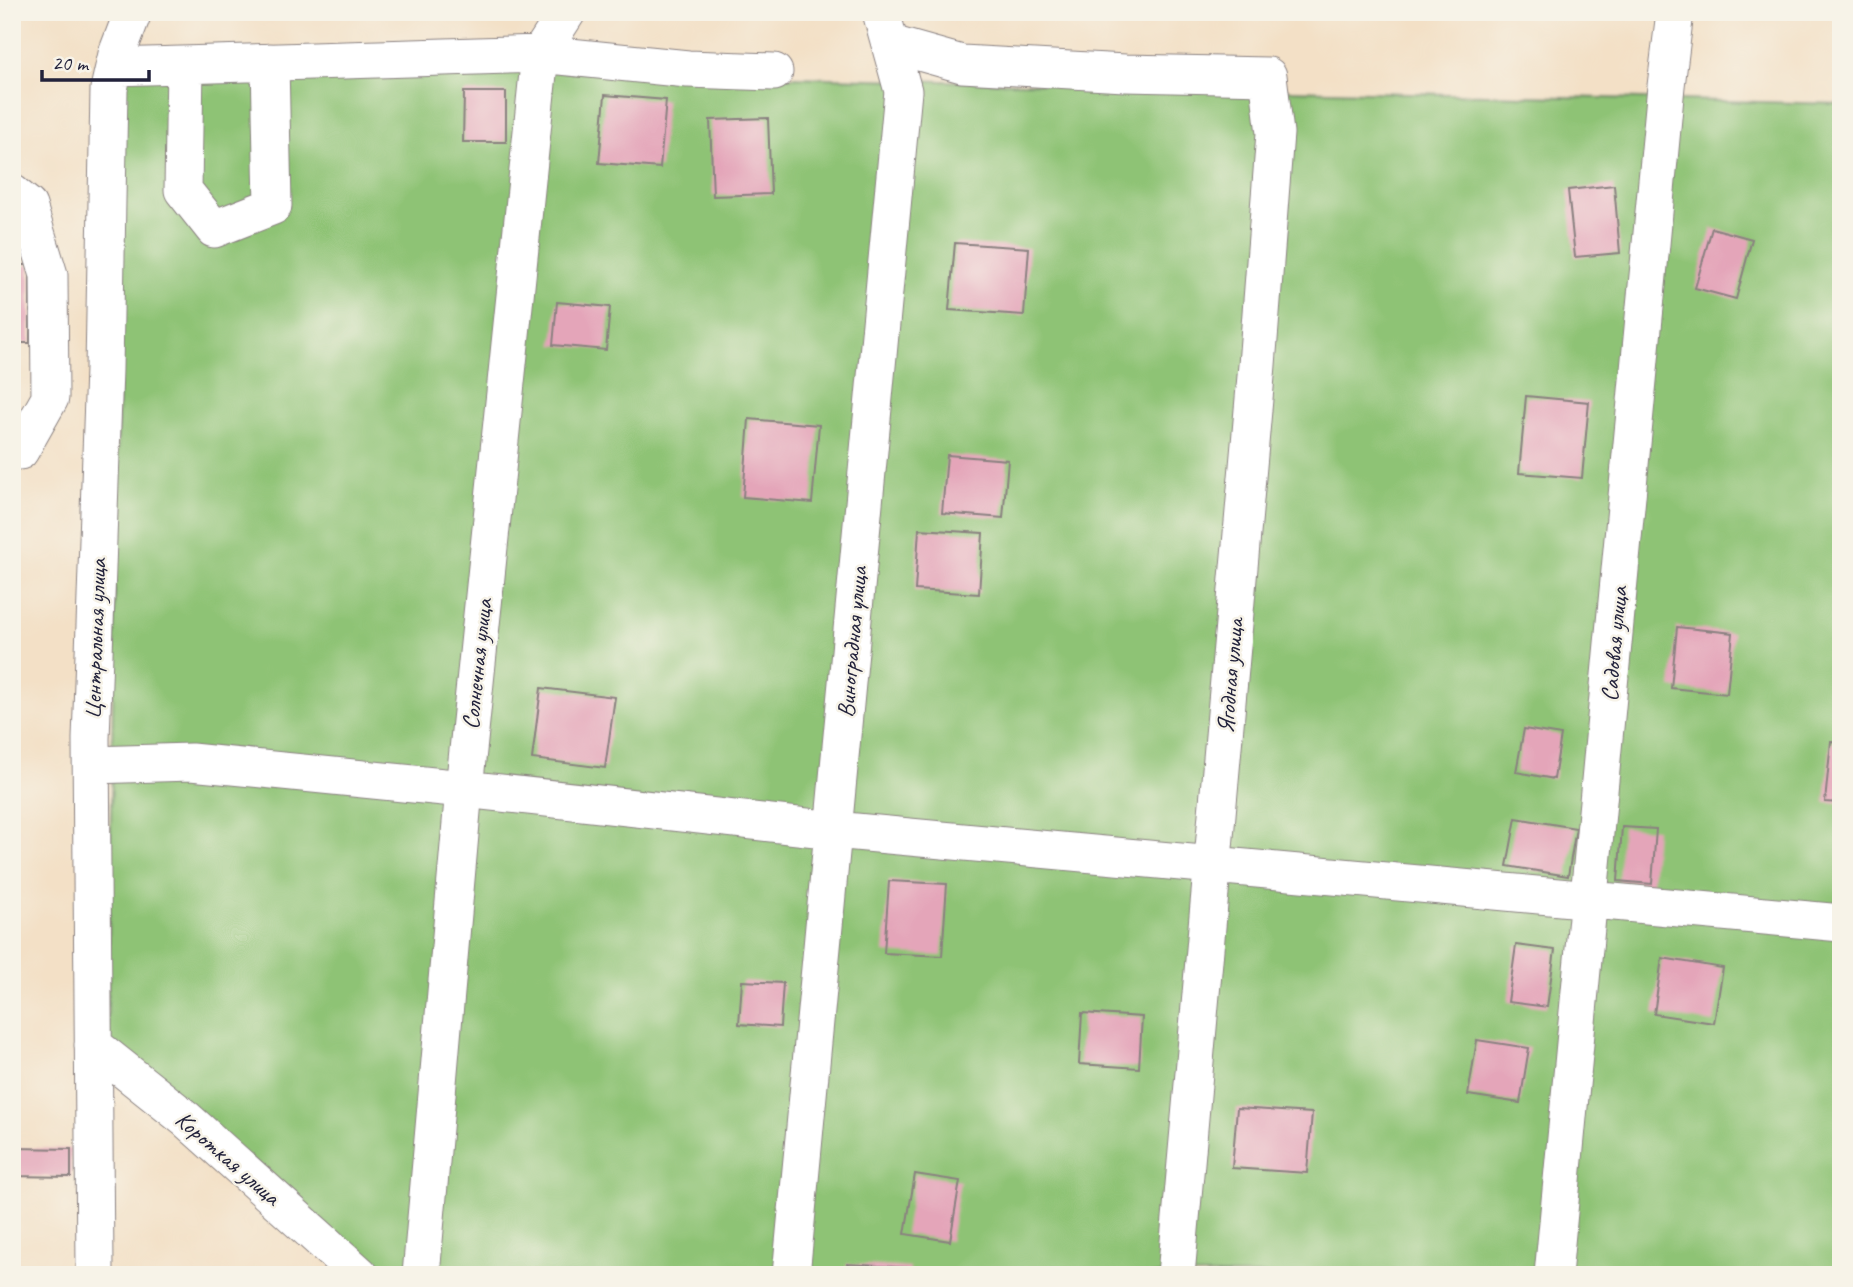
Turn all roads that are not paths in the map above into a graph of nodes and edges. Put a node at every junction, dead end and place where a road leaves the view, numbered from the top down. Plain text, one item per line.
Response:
1 (133, 12) edge
2 (567, 12) edge
3 (1675, 12) edge
4 (886, 28) edge
5 (540, 54) junction
6 (270, 62) junction
7 (185, 65) junction
8 (114, 67) junction
9 (774, 72) dead end
10 (12, 193) edge
11 (12, 451) edge
12 (92, 765) junction
13 (464, 789) junction
14 (834, 830) junction
15 (1213, 864) junction
16 (1590, 901) junction
17 (1841, 923) edge
18 (93, 1045) junction
19 (94, 1270) dead end
20 (360, 1275) edge
21 (421, 1275) edge
22 (791, 1275) edge
23 (1176, 1275) edge
24 (1553, 1275) edge

1 - 8 street, Центральная улица
2 - 5 street
3 - 16 street, Садовая улица
4 - 14 street, Виноградная улица
4 - 15 street, Ягодная улица
5 - 6 street
5 - 9 street
5 - 13 street, Солнечная улица
6 - 7 street
6 - 7 street
7 - 8 street
8 - 12 street, Центральная улица
10 - 11 street
12 - 13 street
12 - 18 street, Центральная улица
13 - 14 street
13 - 21 street, Солнечная улица
14 - 15 street
14 - 22 street, Виноградная улица
15 - 16 street
15 - 23 street, Ягодная улица
16 - 17 street
16 - 24 street, Садовая улица
18 - 19 street, Центральная улица
18 - 20 street, Короткая улица

